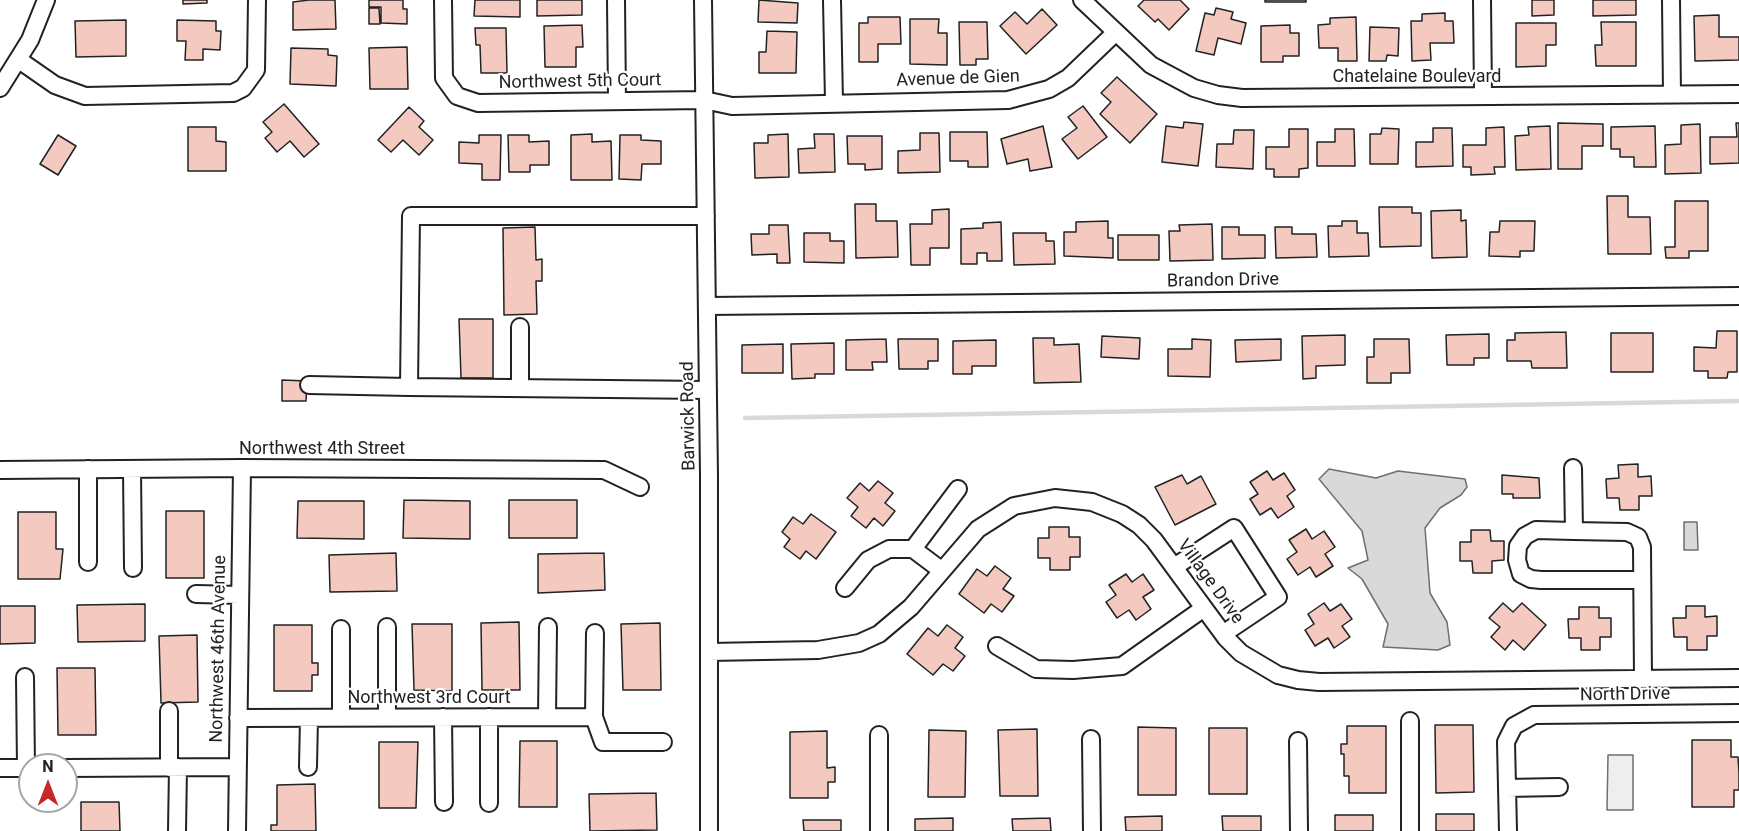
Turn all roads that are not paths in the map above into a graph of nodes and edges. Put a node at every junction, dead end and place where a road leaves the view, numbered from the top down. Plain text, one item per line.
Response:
1 (46, 0) edge
2 (257, 0) edge
3 (443, 0) edge
4 (616, 0) edge
5 (703, 0) edge
6 (832, 0) edge
7 (1082, 0) edge
8 (1482, 0) edge
9 (1671, 0) edge
10 (1115, 33) junction
11 (19, 60) junction
12 (0, 88) edge
13 (1739, 93) edge
14 (1672, 94) junction
15 (1483, 96) junction
16 (704, 100) junction
17 (617, 101) junction
18 (834, 102) junction
19 (706, 216) junction
20 (1739, 296) edge
21 (707, 306) junction
22 (520, 327) dead end
23 (309, 385) dead end
24 (409, 387) junction
25 (520, 388) junction
26 (708, 390) junction
27 (242, 468) junction
28 (1573, 468) dead end
29 (88, 469) junction
30 (132, 469) junction
31 (0, 470) edge
32 (640, 487) dead end
33 (958, 489) dead end
34 (1574, 531) junction
35 (913, 549) junction
36 (88, 562) dead end
37 (1174, 567) junction
38 (133, 568) dead end
39 (941, 570) junction
40 (1642, 580) junction
41 (845, 588) dead end
42 (196, 594) dead end
43 (240, 595) junction
44 (1204, 608) junction
45 (387, 627) dead end
46 (548, 627) dead end
47 (341, 629) dead end
48 (595, 633) dead end
49 (1223, 634) junction
50 (997, 646) dead end
51 (709, 652) junction
52 (25, 677) dead end
53 (1739, 678) edge
54 (1643, 679) junction
55 (169, 711) dead end
56 (1739, 713) edge
57 (341, 717) junction
58 (387, 717) junction
59 (443, 717) junction
60 (489, 717) junction
61 (548, 717) junction
62 (594, 717) junction
63 (238, 718) junction
64 (309, 718) junction
65 (1410, 721) dead end
66 (879, 735) dead end
67 (1091, 739) dead end
68 (1298, 741) dead end
69 (663, 742) dead end
70 (28, 753) edge
71 (308, 766) dead end
72 (173, 767) junction
73 (237, 767) junction
74 (0, 768) edge
75 (18, 768) edge
76 (78, 768) edge
77 (1559, 787) dead end
78 (1507, 788) junction
79 (444, 802) dead end
80 (489, 803) dead end
81 (177, 831) edge
82 (237, 831) edge
83 (709, 831) edge
84 (879, 831) edge
85 (1092, 831) edge
86 (1299, 831) edge
87 (1410, 831) edge
88 (1508, 831) edge

1 - 11 street
2 - 11 street
3 - 17 street, Northwest 5th Court
4 - 17 street
5 - 16 street, Barwick Road
6 - 18 street
7 - 10 street, Chatelaine Boulevard
8 - 15 street
9 - 14 street
10 - 15 street, Chatelaine Boulevard
10 - 18 street, Avenue de Gien
11 - 12 street
13 - 14 street, Chatelaine Boulevard
14 - 15 street, Chatelaine Boulevard
16 - 17 street, Northwest 5th Court
16 - 18 street, Avenue de Gien
16 - 19 street, Barwick Road
19 - 21 street, Barwick Road
19 - 24 street
20 - 21 street, Brandon Drive
21 - 26 street, Barwick Road
22 - 25 street
23 - 24 street
24 - 25 street
25 - 26 street
26 - 51 street, Barwick Road
27 - 30 street, Northwest 4th Street
27 - 32 street, Northwest 4th Street
27 - 43 street, Northwest 46th Avenue
28 - 34 street
29 - 30 street, Northwest 4th Street
29 - 31 street, Northwest 4th Street
29 - 36 street
30 - 38 street
33 - 35 street
34 - 40 street
34 - 40 street
35 - 39 street
35 - 41 street
37 - 39 street, Village Drive
37 - 44 street, Village Drive
37 - 49 street
39 - 51 street, Village Drive
40 - 54 street
42 - 43 street
43 - 63 street, Northwest 46th Avenue
44 - 49 street, Village Drive
44 - 50 street
45 - 58 street
46 - 61 street
47 - 57 street
48 - 62 street
49 - 54 street, Village Drive
51 - 83 street, Barwick Road
52 - 70 street
53 - 54 street, Village Drive
55 - 72 street
56 - 78 street, North Drive
57 - 58 street, Northwest 3rd Court
57 - 64 street, Northwest 3rd Court
58 - 59 street, Northwest 3rd Court
59 - 60 street, Northwest 3rd Court
59 - 79 street
60 - 61 street, Northwest 3rd Court
60 - 80 street
61 - 62 street, Northwest 3rd Court
62 - 69 street
63 - 64 street, Northwest 3rd Court
63 - 73 street, Northwest 46th Avenue
64 - 71 street
65 - 87 street
66 - 84 street
67 - 85 street
68 - 86 street
72 - 73 street
72 - 76 street
72 - 81 street
73 - 82 street, Northwest 46th Avenue
74 - 75 street
77 - 78 street
78 - 88 street

